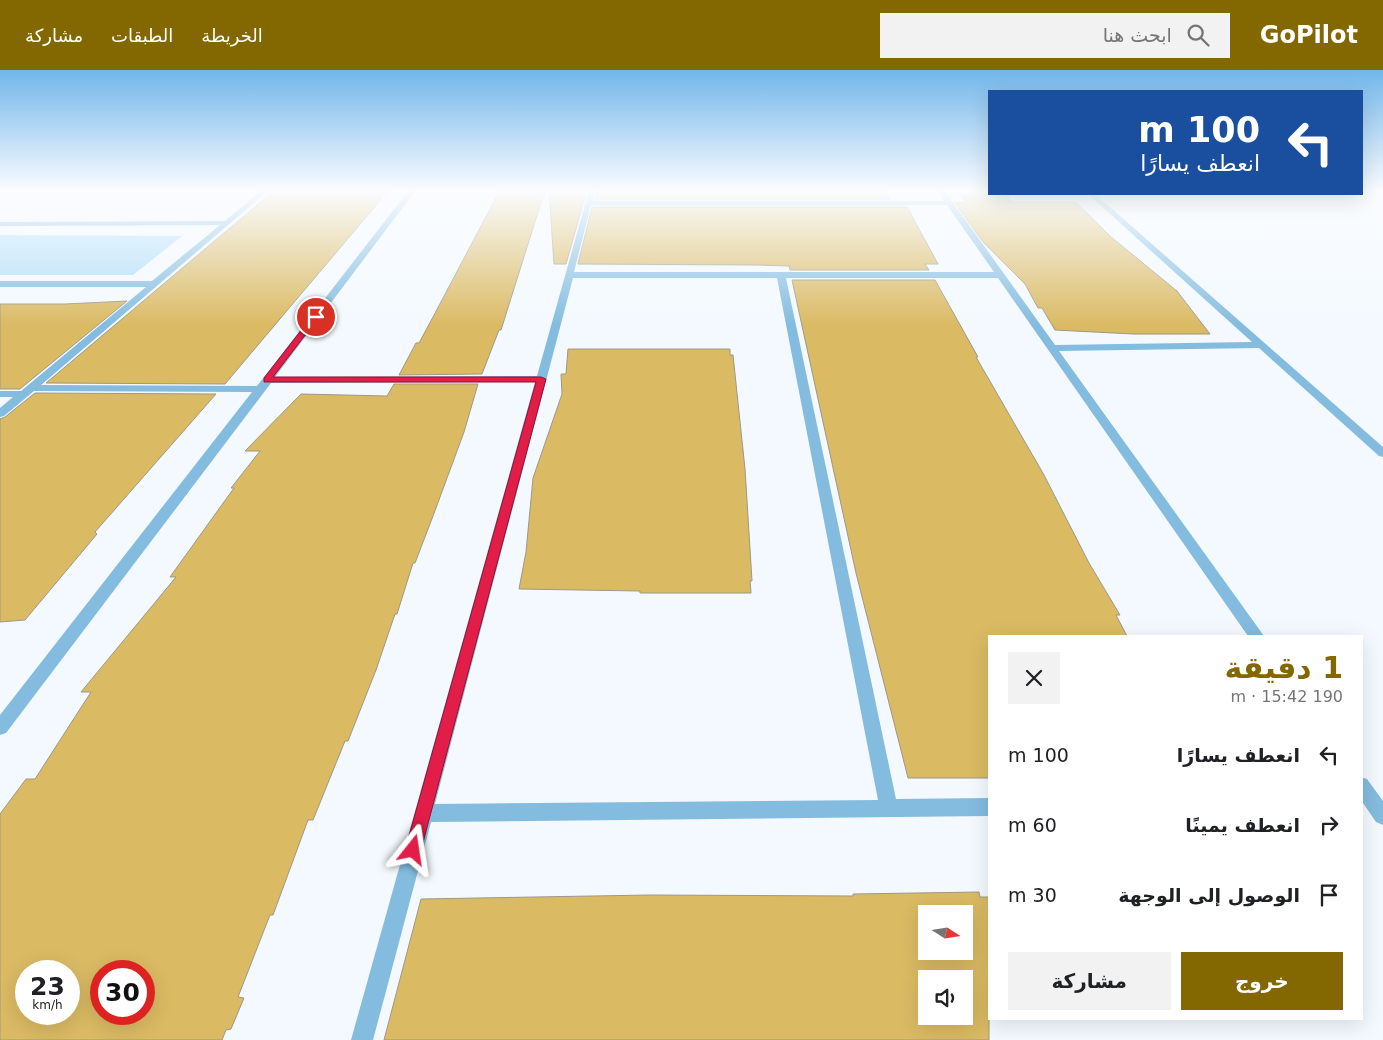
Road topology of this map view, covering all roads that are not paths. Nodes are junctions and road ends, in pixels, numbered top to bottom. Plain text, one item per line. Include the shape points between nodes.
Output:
1 (213, 235) edge
2 (378, 235) edge
3 (581, 235) edge
4 (972, 235) edge
5 (1137, 235) edge
6 (570, 275) junction
7 (781, 275) junction
8 (1000, 275) junction
9 (0, 284) edge
10 (155, 284) junction
11 (1261, 345) junction
12 (1052, 348) junction
13 (541, 379) junction
14 (264, 384) junction
15 (27, 391) junction
16 (0, 394) edge
17 (0, 414) edge
18 (1383, 453) edge
19 (1255, 635) edge
20 (0, 728) edge
21 (1363, 789) edge
22 (988, 807) edge
23 (889, 808) junction
24 (1373, 808) edge
25 (423, 813) junction
26 (362, 1040) edge

1 - 10 street
2 - 14 street
3 - 6 street
4 - 8 street
5 - 11 street
6 - 7 street
6 - 13 street
7 - 8 street
7 - 23 street
8 - 12 street
9 - 10 street
10 - 15 street
11 - 12 street
11 - 18 street
12 - 19 street
13 - 14 street
13 - 25 street
14 - 15 street
14 - 20 street
15 - 16 street
15 - 17 street
21 - 24 street
22 - 23 street
23 - 25 street
25 - 26 street

